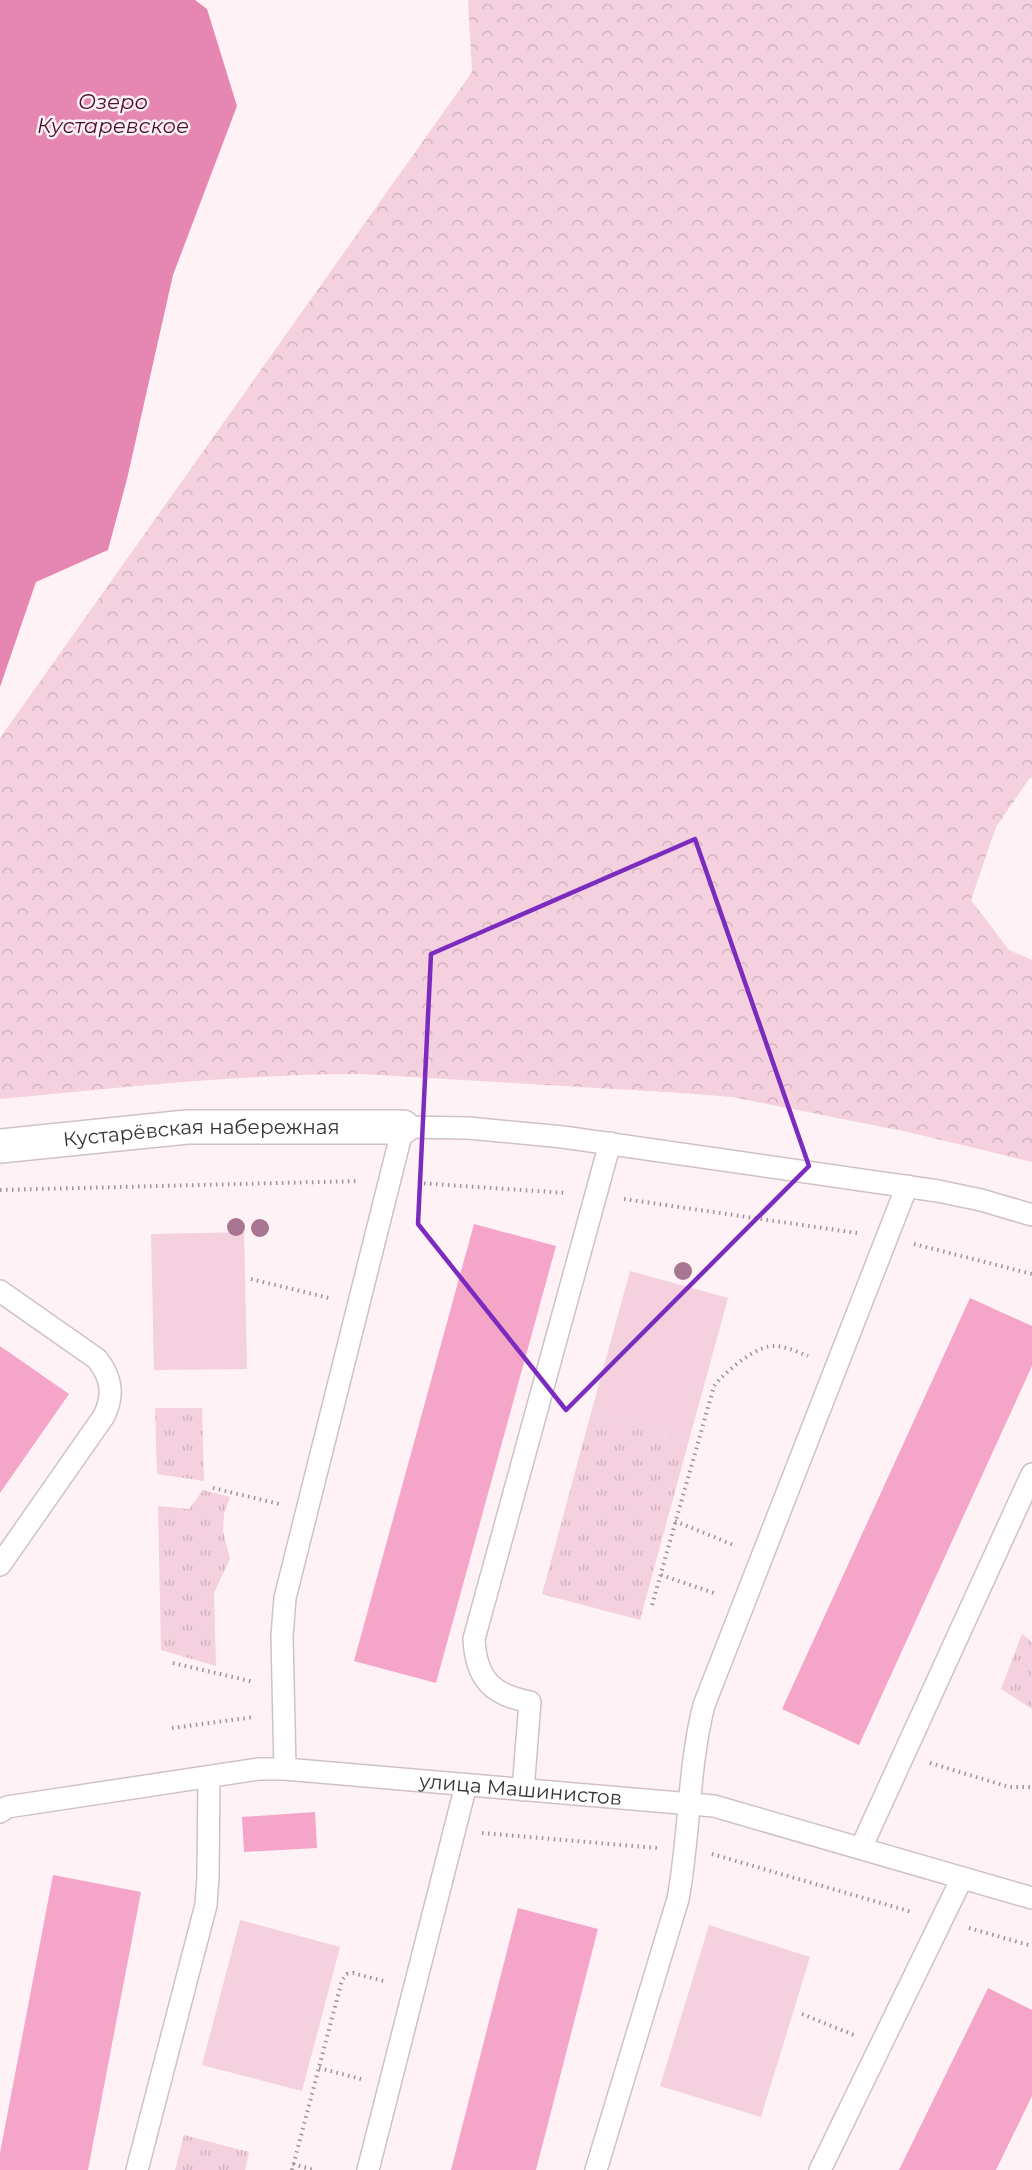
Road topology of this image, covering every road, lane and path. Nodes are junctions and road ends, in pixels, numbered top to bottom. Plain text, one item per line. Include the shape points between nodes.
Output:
1 (403, 1127) junction
2 (610, 1143) junction
3 (0, 1146) edge
4 (389, 1181) junction
5 (907, 1186) junction
6 (0, 1190) edge
7 (596, 1195) junction
8 (1032, 1215) edge
9 (887, 1238) junction
10 (1032, 1274) edge
11 (251, 1279) dead end
12 (0, 1291) edge
13 (358, 1305) junction
14 (836, 1367) junction
15 (1032, 1474) edge
16 (213, 1488) dead end
17 (306, 1511) junction
18 (675, 1521) junction
19 (762, 1556) junction
20 (0, 1565) edge
21 (661, 1575) junction
22 (743, 1604) junction
23 (652, 1605) dead end
24 (173, 1663) dead end
25 (284, 1689) junction
26 (284, 1713) junction
27 (172, 1728) dead end
28 (903, 1755) junction
29 (285, 1769) junction
30 (209, 1777) junction
31 (466, 1785) junction
32 (1032, 1786) edge
33 (523, 1790) junction
34 (691, 1805) junction
35 (0, 1811) edge
36 (454, 1830) junction
37 (861, 1848) junction
38 (686, 1851) junction
39 (962, 1878) junction
40 (1032, 1898) edge
41 (942, 1920) junction
42 (1032, 1946) edge
43 (414, 1989) junction
44 (802, 2014) dead end
45 (880, 2046) junction
46 (319, 2068) junction
47 (389, 2086) junction
48 (293, 2164) junction
49 (137, 2170) edge
50 (292, 2170) edge
51 (314, 2170) edge
52 (368, 2170) edge
53 (596, 2170) edge
54 (820, 2170) edge

1 - 2 lane via 502,1131
1 - 3 street, Кустарёвская набережная via 187,1127
1 - 4 lane
2 - 5 lane
2 - 7 lane
4 - 6 path
4 - 7 path
4 - 13 lane
5 - 8 lane via 981,1200
5 - 9 lane
7 - 9 path
7 - 33 lane via 474,1639 475,1654 486,1680 510,1698 530,1702
9 - 10 path
9 - 14 lane
11 - 13 path
12 - 20 lane via 97,1359 105,1369 111,1391 104,1416
13 - 17 lane
14 - 18 path via 789,1348 769,1346 724,1374 710,1394
14 - 19 lane
15 - 28 lane
16 - 17 path
17 - 25 lane via 285,1598
18 - 19 path
18 - 21 path
19 - 22 lane
21 - 22 path
21 - 23 path
22 - 34 lane via 704,1705
24 - 25 path
25 - 26 lane
26 - 27 path
26 - 29 lane
28 - 32 path via 1009,1787
28 - 37 lane
29 - 30 lane, улица Машинистов
29 - 31 lane, улица Машинистов
30 - 35 lane, улица Машинистов
30 - 49 lane via 206,1905
31 - 33 lane, улица Машинистов
31 - 36 lane
33 - 34 lane, улица Машинистов
34 - 37 lane, улица Машинистов via 722,1808
34 - 38 lane
36 - 38 path
36 - 43 lane
37 - 39 lane, улица Машинистов
38 - 41 path via 722,1857
38 - 53 lane via 678,1899
39 - 40 lane, улица Машинистов
39 - 41 lane
41 - 42 path
41 - 45 lane
43 - 46 path via 352,1973 344,1977
43 - 47 lane
44 - 45 path
45 - 54 lane
46 - 47 path
46 - 48 path
47 - 52 lane
48 - 50 path
48 - 51 path

